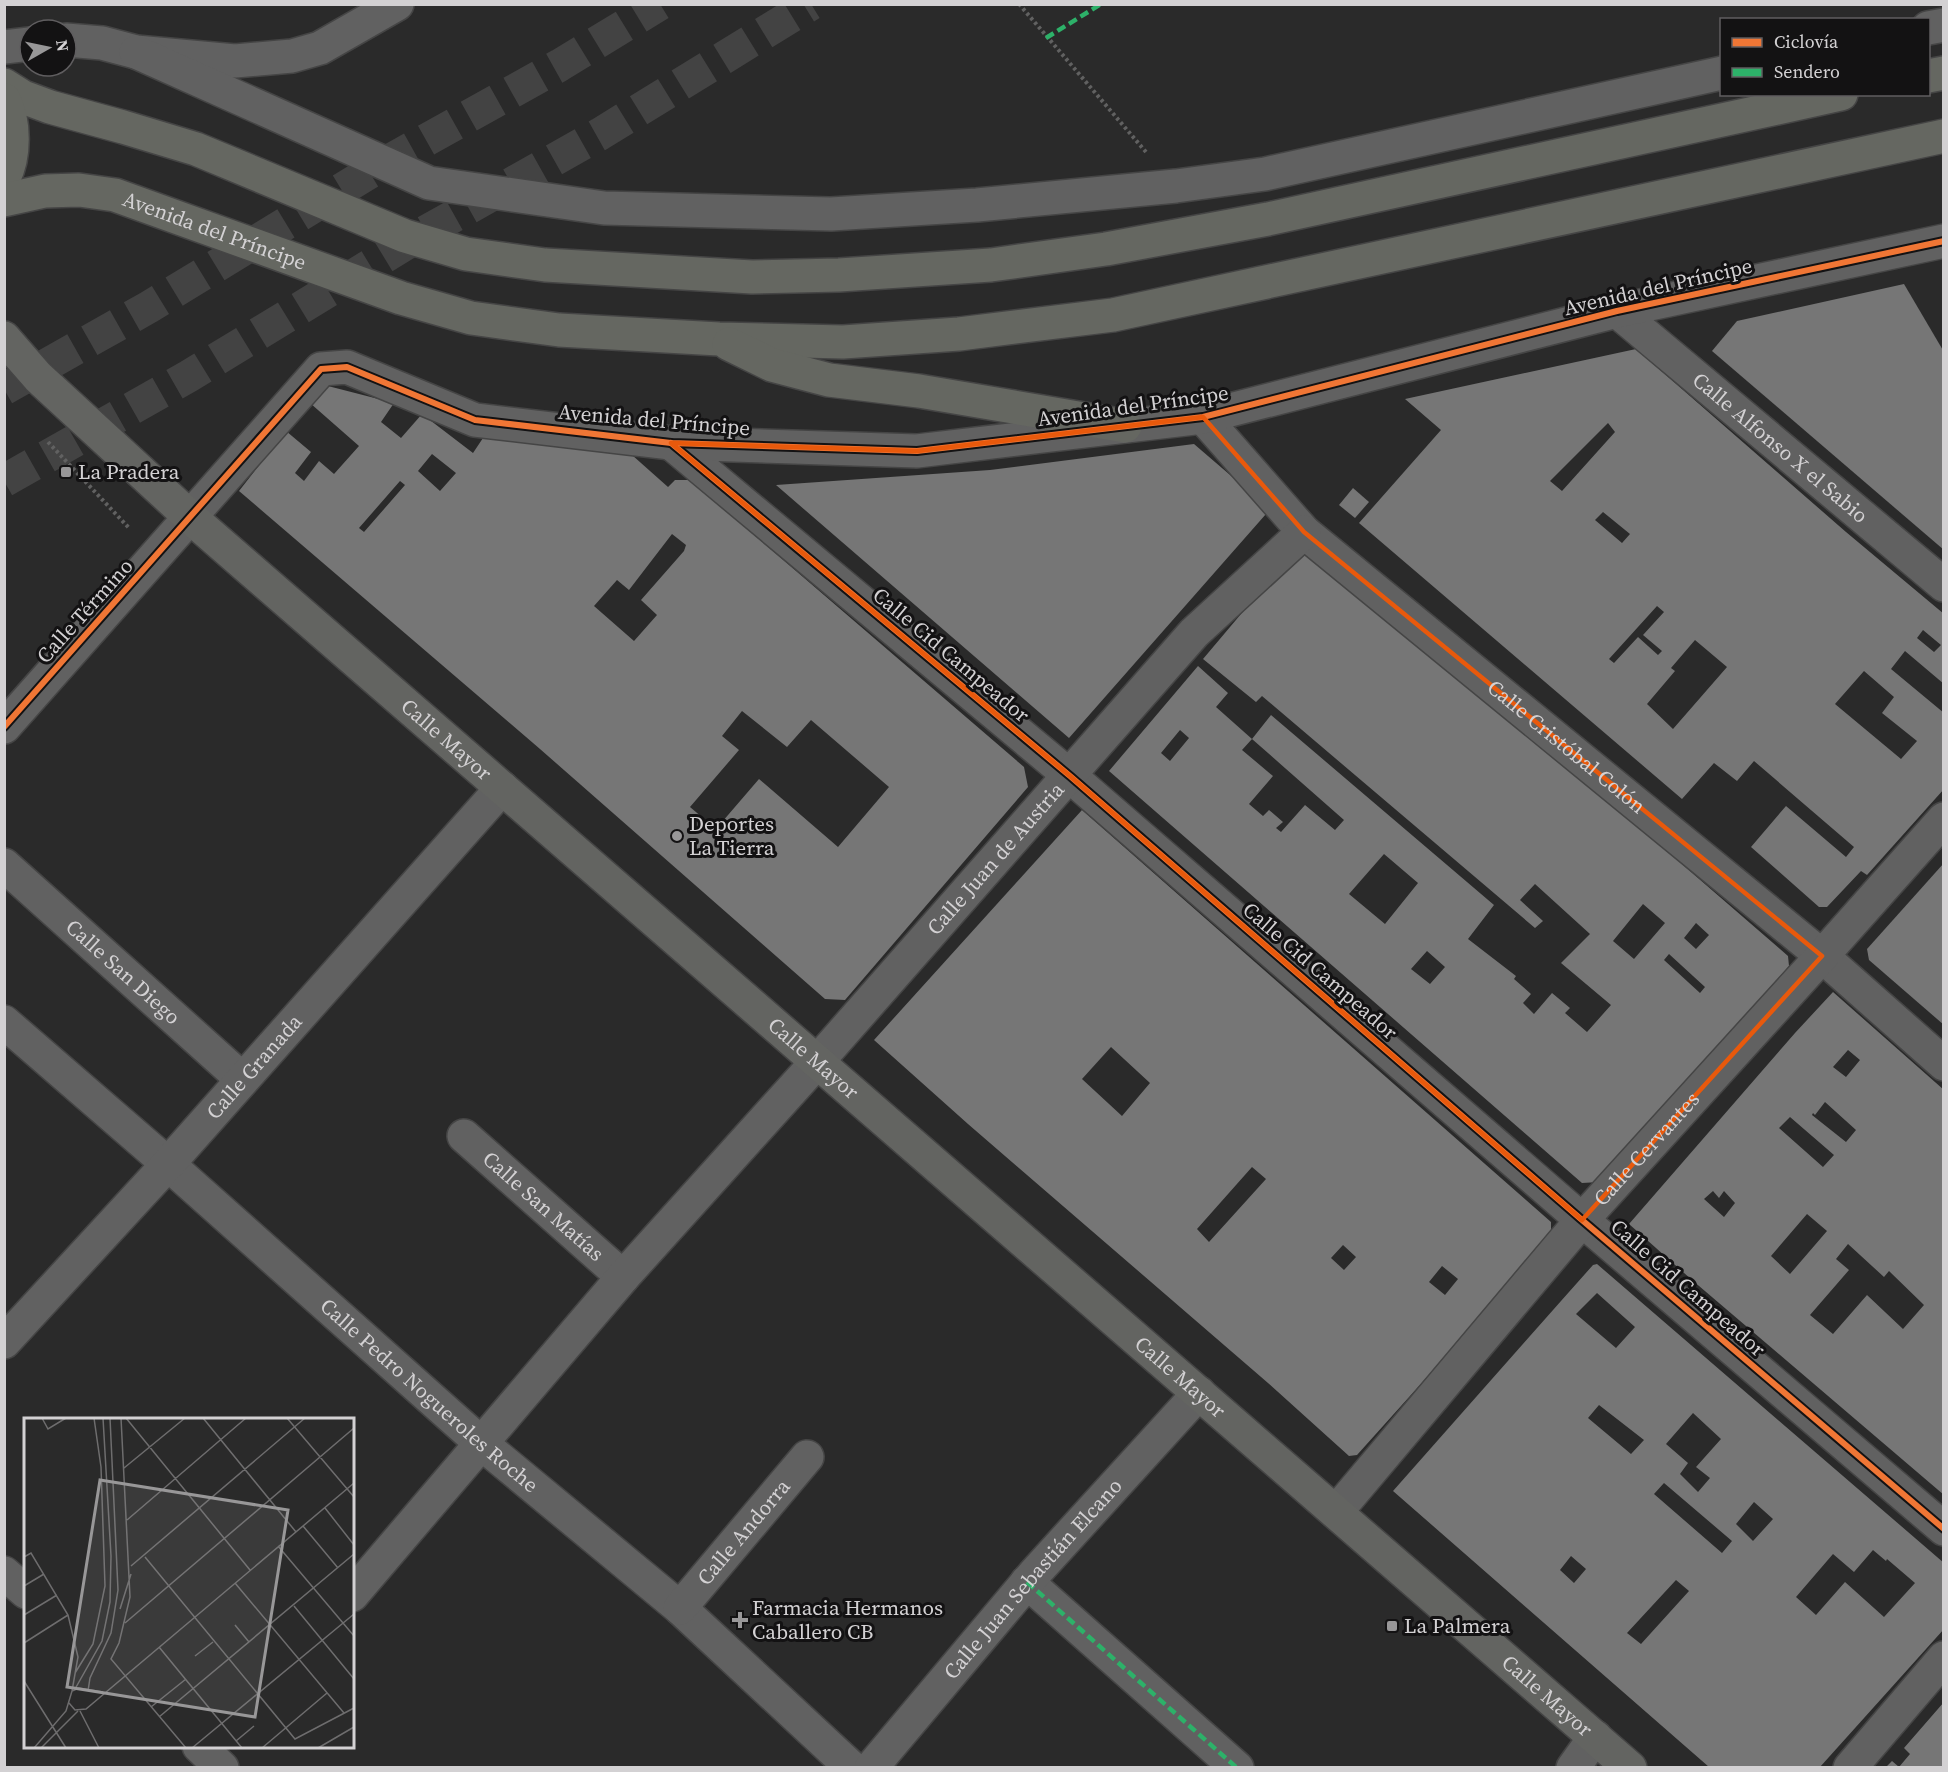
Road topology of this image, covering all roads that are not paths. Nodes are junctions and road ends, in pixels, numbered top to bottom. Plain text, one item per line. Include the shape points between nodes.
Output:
1 (397, 4) edge
2 (78, 41) edge
3 (136, 52) junction
4 (1720, 73) edge
5 (4, 86) edge
6 (1832, 96) edge
7 (4, 100) edge
8 (1944, 135) edge
9 (4, 178) edge
10 (4, 200) edge
11 (1944, 241) edge
12 (1617, 311) junction
13 (5, 338) edge
14 (719, 339) junction
15 (321, 369) joint
16 (1203, 417) junction
17 (1125, 426) junction
18 (671, 443) junction
19 (190, 516) junction
20 (1304, 532) junction
21 (1944, 585) edge
22 (4, 727) edge
23 (1070, 776) junction
24 (502, 788) junction
25 (1944, 819) edge
26 (4, 865) edge
27 (1822, 956) junction
28 (4, 1022) edge
29 (817, 1062) junction
30 (1944, 1064) edge
31 (242, 1079) junction
32 (464, 1136) dead end
33 (168, 1164) junction
34 (1582, 1220) junction
35 (623, 1277) junction
36 (4, 1342) edge
37 (1199, 1393) junction
38 (482, 1444) junction
39 (807, 1456) dead end
40 (1336, 1512) junction
41 (1944, 1529) edge
42 (4, 1573) edge
43 (1027, 1582) junction
44 (24, 1590) edge
45 (354, 1593) edge
46 (680, 1608) junction
47 (1944, 1658) edge
48 (1595, 1737) junction
49 (852, 1767) edge
50 (871, 1767) edge
51 (1237, 1767) edge
52 (1573, 1767) edge
53 (1630, 1767) edge
54 (1851, 1767) edge

1 - 3 street via 320,48 292,56 235,61
2 - 3 street
3 - 4 street via 429,183 604,208 831,214 977,205 1265,174
5 - 6 main road via 50,107 196,149 405,236 466,254 545,266 752,277 991,265 1106,249 1268,219
7 - 9 main road via 9,109 12,141
8 - 14 main road, Avenida del Príncipe via 1113,315 959,334 866,340
10 - 14 main road, Avenida del Príncipe via 45,191 115,195 400,298 471,318 559,330
11 - 12 street, Avenida del Príncipe
12 - 16 street, Avenida del Príncipe
12 - 21 street, Calle Alfonso X el Sabio
13 - 19 main road, Calle Mayor via 38,377
14 - 17 main road via 772,365 829,380
15 - 18 street, Avenida del Príncipe via 347,367 475,420
15 - 19 street, Calle Término
16 - 17 street, Avenida del Príncipe
16 - 20 street, Calle Cristóbal Colón
17 - 18 street, Avenida del Príncipe via 917,451
18 - 23 street, Calle Cid Campeador
19 - 22 street, Calle Término
19 - 24 main road, Calle Mayor
20 - 23 street, Calle Juan de Austria via 1194,633
20 - 27 street, Calle Cristóbal Colón
23 - 29 street, Calle Juan de Austria
23 - 34 street, Calle Cid Campeador
24 - 29 main road, Calle Mayor
24 - 31 street, Calle Granada
25 - 27 street, Calle Cervantes
26 - 31 street, Calle San Diego
27 - 30 street, Calle Cristóbal Colón
27 - 34 street, Calle Cervantes
28 - 33 street, Calle Pedro Nogueroles Roche
29 - 35 street, Calle Juan de Austria
29 - 37 main road, Calle Mayor
31 - 33 street, Calle Granada
32 - 35 street, Calle San Matías
33 - 36 street, Calle Granada
33 - 38 street, Calle Pedro Nogueroles Roche
34 - 40 street, Calle Cervantes
34 - 41 street, Calle Cid Campeador
35 - 38 street, Calle Juan de Austria
37 - 40 main road, Calle Mayor
37 - 43 street, Calle Juan Sebastián Elcano
38 - 45 street, Calle Juan de Austria
38 - 46 street, Calle Pedro Nogueroles Roche
39 - 46 street, Calle Andorra
40 - 48 main road, Calle Mayor
42 - 44 street
43 - 50 street, Calle Juan Sebastián Elcano
43 - 51 street
46 - 49 street, Calle Pedro Nogueroles Roche
47 - 54 street
48 - 52 street
48 - 53 main road, Calle Mayor

